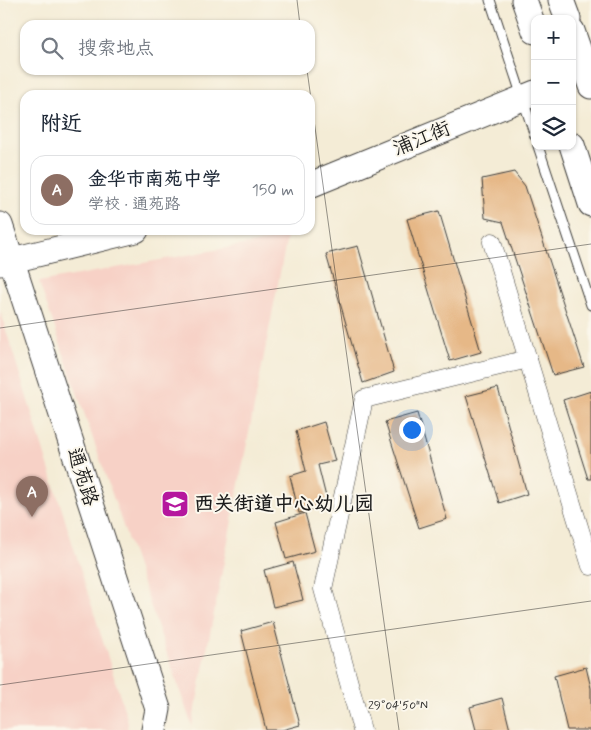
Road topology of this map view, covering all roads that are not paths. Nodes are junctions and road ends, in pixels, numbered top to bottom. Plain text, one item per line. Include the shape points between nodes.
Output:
1 (490, 0) edge
2 (524, 0) edge
3 (561, 0) edge
4 (567, 15) edge
5 (531, 20) edge
6 (576, 45) edge
7 (585, 75) edge
8 (528, 95) edge
9 (531, 113) edge
10 (539, 150) edge
11 (574, 150) edge
12 (315, 183) edge
13 (591, 204) edge
14 (0, 225) edge
15 (116, 235) edge
16 (492, 242) dead end
17 (6, 262) edge
18 (591, 305) edge
19 (528, 359) junction
20 (590, 558) edge
21 (154, 730) edge
22 (362, 730) edge

1 - 8 lane
2 - 5 street
3 - 4 street
6 - 7 street
8 - 9 lane
8 - 12 street, 浦江街
10 - 18 lane
11 - 13 street
14 - 17 street, 通苑路
15 - 17 street
16 - 19 street
17 - 21 street, 通苑路 via 158,710
19 - 20 street
19 - 22 street via 364,399 323,589

